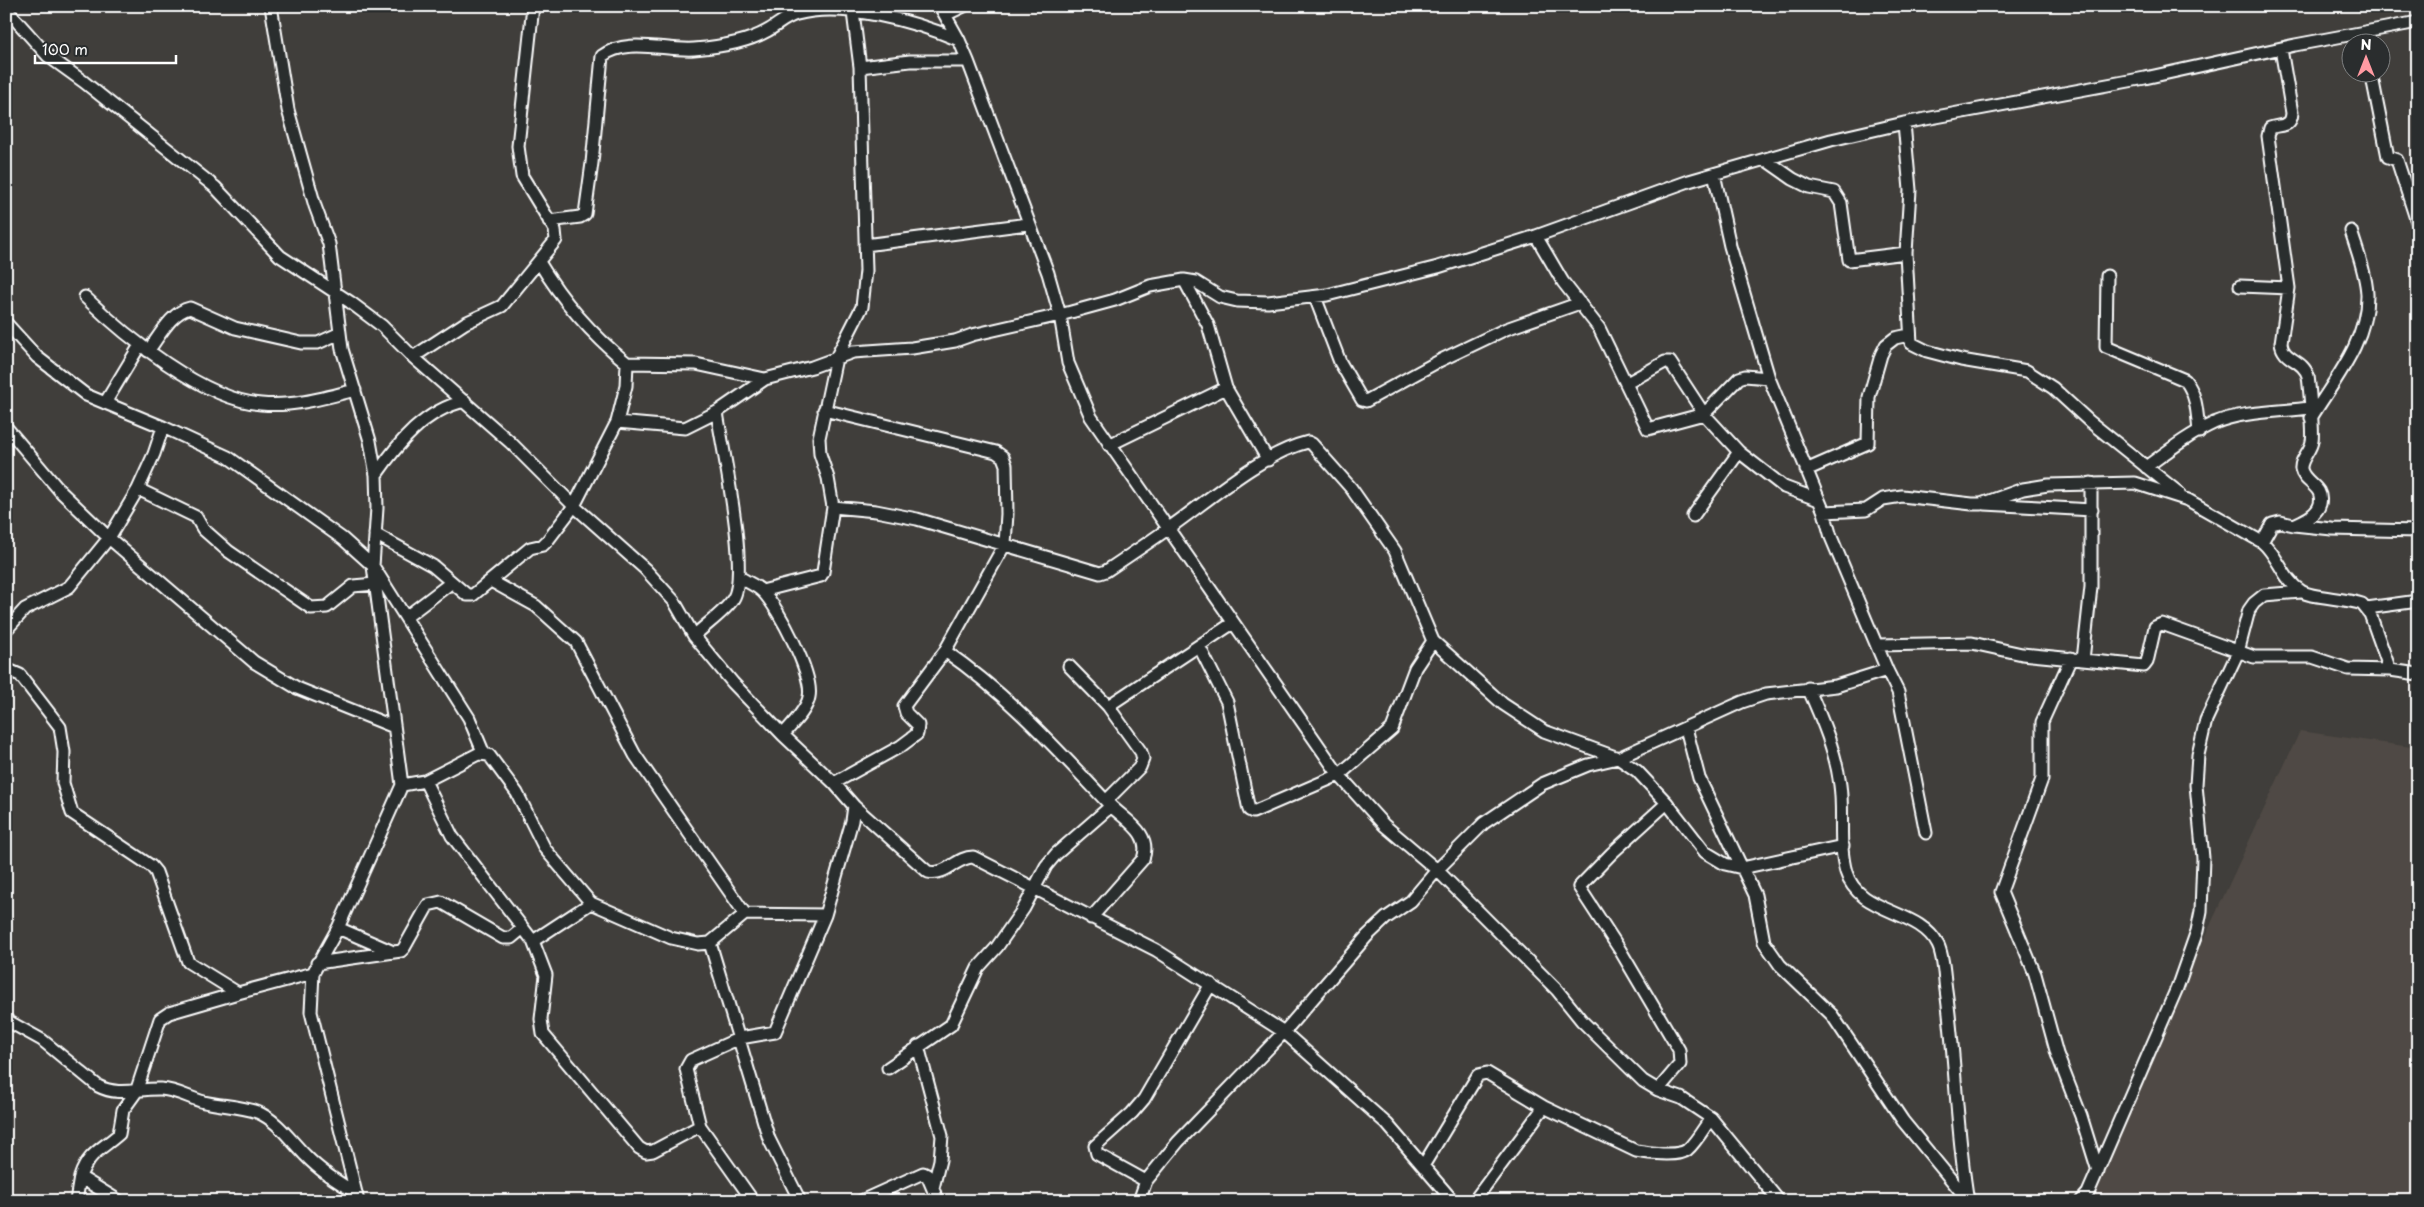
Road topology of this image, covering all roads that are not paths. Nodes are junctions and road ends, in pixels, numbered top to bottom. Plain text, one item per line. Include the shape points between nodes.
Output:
1 (272, 6) edge
2 (533, 6) edge
3 (964, 6) edge
4 (6, 9) edge
5 (942, 10) edge
6 (853, 12) junction
7 (2418, 22) edge
8 (2385, 32) edge
9 (960, 40) junction
10 (2342, 41) edge
11 (2281, 49) junction
12 (968, 61) junction
13 (860, 67) junction
14 (2374, 82) edge
15 (1904, 123) junction
16 (1766, 160) junction
17 (1714, 174) junction
18 (548, 221) junction
19 (1028, 224) junction
20 (2418, 225) edge
21 (2351, 231) dead end
22 (1536, 236) junction
23 (865, 245) junction
24 (1906, 254) junction
25 (538, 262) junction
26 (2107, 276) dead end
27 (1184, 280) junction
28 (2240, 286) dead end
29 (2289, 288) junction
30 (334, 292) junction
31 (85, 297) dead end
32 (1314, 297) junction
33 (1580, 303) junction
34 (1060, 315) junction
35 (6, 323) edge
36 (340, 334) junction
37 (1909, 335) junction
38 (144, 348) junction
39 (413, 356) junction
40 (836, 358) junction
41 (627, 363) junction
42 (1769, 378) junction
43 (765, 379) junction
44 (1627, 384) junction
45 (1226, 388) junction
46 (354, 390) junction
47 (465, 401) junction
48 (106, 403) junction
49 (824, 410) junction
50 (717, 412) junction
51 (2310, 413) junction
52 (1704, 414) junction
53 (617, 422) junction
54 (6, 426) edge
55 (163, 427) junction
56 (2199, 432) junction
57 (1109, 445) junction
58 (1739, 452) junction
59 (1268, 460) junction
60 (2146, 467) junction
61 (1806, 470) junction
62 (376, 476) junction
63 (2091, 483) junction
64 (138, 488) junction
65 (1818, 500) junction
66 (2188, 500) junction
67 (1981, 504) junction
68 (574, 506) junction
69 (833, 507) junction
70 (2092, 510) junction
71 (1824, 512) junction
72 (1693, 516) dead end
73 (2294, 525) junction
74 (1168, 529) junction
75 (2418, 531) edge
76 (375, 534) junction
77 (109, 538) junction
78 (2262, 542) junction
79 (1004, 544) junction
80 (373, 566) junction
81 (740, 577) junction
82 (491, 581) junction
83 (452, 582) junction
84 (375, 584) junction
85 (762, 591) junction
86 (2301, 592) junction
87 (2418, 601) edge
88 (2366, 608) junction
89 (406, 618) junction
90 (1233, 623) junction
91 (6, 630) edge
92 (694, 636) junction
93 (1433, 641) junction
94 (1199, 646) junction
95 (1878, 646) junction
96 (945, 651) junction
97 (2238, 652) junction
98 (2077, 659) junction
99 (1070, 666) dead end
100 (6, 669) edge
101 (1887, 670) junction
102 (2390, 670) junction
103 (2418, 674) edge
104 (1808, 688) junction
105 (1108, 706) junction
106 (394, 727) junction
107 (1686, 728) junction
108 (783, 735) junction
109 (484, 754) junction
110 (1618, 758) junction
111 (1339, 775) junction
112 (425, 781) junction
113 (834, 783) junction
114 (402, 785) junction
115 (1109, 803) junction
116 (1667, 803) junction
117 (854, 806) junction
118 (1926, 833) dead end
119 (1843, 846) junction
120 (1742, 868) junction
121 (1437, 870) junction
122 (1034, 887) junction
123 (591, 903) junction
124 (746, 914) junction
125 (825, 915) junction
126 (1091, 918) junction
127 (338, 928) junction
128 (523, 928) junction
129 (533, 941) junction
130 (710, 943) junction
131 (391, 951) junction
132 (315, 968) junction
133 (1211, 984) junction
134 (238, 993) junction
135 (6, 1020) edge
136 (1284, 1032) junction
137 (740, 1038) junction
138 (918, 1046) junction
139 (888, 1068) dead end
140 (1658, 1090) junction
141 (136, 1092) junction
142 (1544, 1107) junction
143 (1711, 1118) junction
144 (700, 1126) junction
145 (1423, 1166) junction
146 (2098, 1171) junction
147 (80, 1177) junction
148 (1146, 1181) junction
149 (933, 1188) junction
150 (357, 1197) edge
151 (1967, 1200) edge
152 (76, 1201) edge
153 (119, 1201) edge
154 (753, 1201) edge
155 (800, 1201) edge
156 (862, 1201) edge
157 (938, 1201) edge
158 (1139, 1201) edge
159 (1453, 1201) edge
160 (1474, 1201) edge
161 (1779, 1201) edge
162 (2081, 1201) edge

1 - 30 street via 288,110 329,244
2 - 18 street via 518,146 519,168
3 - 5 street
4 - 30 street via 48,56 215,187 280,256
5 - 9 street
6 - 9 street via 923,26
6 - 13 street
6 - 18 street via 795,14 767,32 719,46 612,48 602,56 585,214
7 - 8 street
9 - 12 street
10 - 11 street
11 - 15 street
11 - 29 street via 2292,120 2270,128 2268,136
12 - 13 street via 910,61
12 - 19 street
13 - 23 street
14 - 20 street via 2388,157 2397,160
15 - 16 street
15 - 24 street via 1910,190
16 - 17 street
16 - 24 street via 1809,187 1834,192 1841,204 1849,260
17 - 22 street
17 - 42 street via 1730,246
18 - 25 street via 557,236
19 - 23 street
19 - 34 street via 1048,273
21 - 51 street via 2366,282 2363,319 2352,352
22 - 32 street via 1438,267
22 - 33 street via 1563,282
23 - 40 street via 862,308
24 - 37 street
25 - 39 street via 502,306 465,323
25 - 41 street via 580,320 599,341
26 - 56 street via 2106,347 2185,380 2195,399
27 - 32 street via 1196,282 1220,297 1237,301 1268,302
27 - 34 street via 1150,286 1115,300
27 - 45 street via 1208,325
28 - 29 street
29 - 51 street via 2282,351 2300,363 2307,374
30 - 36 street
30 - 39 street via 382,326
31 - 38 street
32 - 33 street via 1346,376 1366,401 1506,329
33 - 44 street via 1599,328
34 - 40 street via 935,346 863,350
34 - 57 street via 1068,363 1091,417
35 - 48 street via 37,357 86,395
36 - 38 street via 300,344 235,328 190,308 175,315
36 - 46 street
37 - 60 street via 1915,346 1938,355 2027,371 2053,388 2089,422
37 - 61 street via 1886,344 1881,355 1869,397 1868,443
38 - 46 street via 205,387 241,402 262,405 306,402
38 - 48 street
39 - 47 street
40 - 43 street
40 - 49 street
41 - 43 street via 696,364
41 - 53 street via 626,386
42 - 52 street via 1739,378
42 - 61 street
43 - 50 street
44 - 52 street via 1650,430
44 - 52 street via 1667,361
45 - 57 street
45 - 59 street
46 - 62 street via 370,441
47 - 62 street via 449,405 427,418 402,440
47 - 68 street
48 - 55 street
49 - 69 street via 818,445
49 - 79 street via 996,452 1003,457 1008,514
50 - 53 street via 685,428
50 - 81 street
51 - 56 street via 2231,418
51 - 73 street via 2312,441 2301,469 2319,490 2320,503 2314,513
52 - 58 street
53 - 68 street
54 - 77 street via 60,491
55 - 64 street
55 - 80 street via 228,457 343,539
56 - 60 street
57 - 74 street
58 - 65 street via 1784,487
58 - 72 street
59 - 74 street via 1221,489
59 - 93 street via 1301,444 1312,444 1352,488 1395,550
60 - 66 street
61 - 65 street
62 - 76 street
63 - 66 street via 2135,483
63 - 67 street via 2023,489
63 - 70 street
64 - 77 street
64 - 84 street via 196,516 203,529 228,551 311,608 327,607 353,586
65 - 71 street
66 - 78 street
67 - 70 street
67 - 71 street via 1902,496 1883,499 1866,510
68 - 82 street via 543,545 530,548
68 - 92 street via 645,569 674,601
69 - 79 street via 917,519
69 - 85 street via 822,574
70 - 98 street via 2091,587
71 - 95 street via 1831,537
73 - 75 street
73 - 78 street via 2272,524
74 - 79 street via 1100,573
74 - 90 street
76 - 80 street
76 - 83 street via 433,566
77 - 91 street via 69,587 25,609
77 - 106 street via 254,662 297,688
78 - 86 street
79 - 96 street
80 - 84 street
80 - 89 street
81 - 85 street
81 - 92 street via 734,598
82 - 83 street via 470,595
82 - 124 street via 536,606 576,642 635,755
83 - 89 street
84 - 106 street
85 - 108 street via 779,611 810,690 808,702
86 - 88 street via 2355,601
86 - 97 street via 2258,598 2249,610
87 - 88 street
88 - 102 street
89 - 109 street via 469,718
90 - 94 street
90 - 111 street
92 - 108 street via 732,683
93 - 110 street via 1503,704 1529,722 1561,739
93 - 111 street via 1415,668 1392,729
94 - 105 street
94 - 111 street via 1227,702 1249,810 1258,812
95 - 98 street via 1972,643 2022,654
95 - 101 street
96 - 113 street via 904,706 906,713 918,725 917,734
96 - 115 street via 1027,717
97 - 98 street via 2159,624 2155,627 2144,666
97 - 102 street via 2264,658 2312,657 2348,669
97 - 146 street via 2208,714 2198,755 2196,785 2202,858 2201,911 2197,931 2177,988
98 - 146 street via 2042,722 2042,779 2001,892 2035,974 2057,1054
99 - 105 street
100 - 134 street via 20,675 60,727 64,744 63,783 72,814 151,866 156,872 188,962
101 - 104 street via 1836,686
101 - 118 street via 1898,692
102 - 103 street
104 - 107 street via 1766,694
104 - 119 street via 1831,748 1840,785
105 - 115 street via 1143,759 1140,767
106 - 114 street
107 - 110 street
107 - 120 street via 1699,778
108 - 113 street
109 - 112 street
109 - 123 street via 489,755 517,793 545,849
110 - 116 street via 1638,771
110 - 121 street via 1588,765 1535,788 1484,823
111 - 121 street via 1384,825
112 - 114 street
112 - 128 street via 452,836
113 - 117 street
114 - 127 street
115 - 122 street via 1056,854
115 - 126 street via 1144,837 1146,852
116 - 120 street via 1705,852 1714,859
116 - 140 street via 1579,887 1679,1050 1680,1064
117 - 122 street via 928,872 940,874 973,857
117 - 125 street
119 - 120 street
119 - 151 street via 1846,872 1854,887 1877,904 1926,929 1939,946 1952,1028
120 - 151 street via 1755,895 1764,942 1780,965 1832,1015 1903,1121
121 - 136 street via 1411,901 1367,936
121 - 140 street via 1557,990 1582,1021 1643,1081
122 - 126 street
122 - 138 street via 997,948 978,968 951,1025
123 - 129 street
123 - 130 street via 671,938 686,943
124 - 125 street
124 - 130 street
125 - 137 street via 778,1028 771,1034
126 - 133 street via 1156,950
127 - 131 street
127 - 132 street
128 - 129 street
128 - 131 street via 510,938 503,938 441,902 428,904 404,948
129 - 144 street via 546,975 541,1019 543,1034 639,1148 653,1151
130 - 137 street
131 - 132 street
132 - 134 street
132 - 150 street via 311,1012
133 - 136 street
133 - 148 street via 1144,1099 1095,1146 1097,1154
134 - 141 street via 169,1013 160,1019
135 - 141 street via 42,1040 98,1086 114,1092
136 - 145 street via 1387,1124
136 - 148 street via 1178,1142
137 - 144 street via 688,1064 686,1069
137 - 155 street via 770,1139
138 - 139 street
138 - 149 street via 942,1136
140 - 143 street via 1681,1098
141 - 147 street via 123,1110 119,1134 91,1155
141 - 150 street via 160,1089 178,1092 202,1102 258,1113 285,1131 305,1155
142 - 143 street via 1624,1147 1652,1154 1686,1151
142 - 145 street via 1487,1073 1478,1074
142 - 160 street
143 - 161 street
144 - 154 street
145 - 159 street
146 - 162 street via 2088,1194
147 - 152 street
147 - 153 street
148 - 158 street
149 - 156 street via 927,1175 919,1173
149 - 157 street

